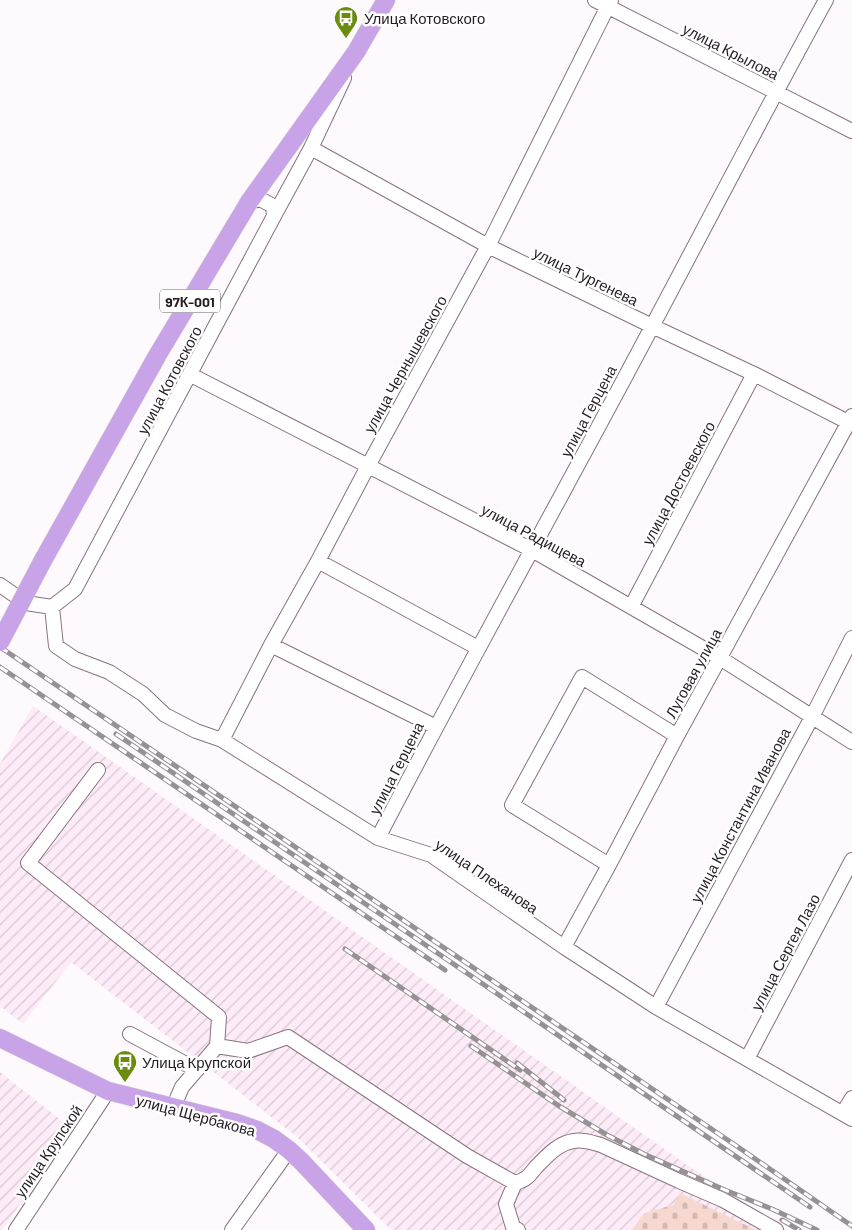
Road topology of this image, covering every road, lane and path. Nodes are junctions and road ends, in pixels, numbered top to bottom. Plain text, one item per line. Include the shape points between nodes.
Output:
1 (386, 0) edge
2 (826, 0) edge
3 (604, 2) edge
4 (356, 52) junction
5 (775, 92) junction
6 (852, 131) edge
7 (311, 148) junction
8 (249, 202) junction
9 (274, 216) junction
10 (488, 246) junction
11 (652, 326) junction
12 (191, 374) junction
13 (754, 374) junction
14 (851, 420) edge
15 (368, 466) junction
16 (532, 550) junction
17 (318, 561) junction
18 (0, 585) edge
19 (52, 607) junction
20 (631, 607) junction
21 (852, 638) edge
22 (0, 642) edge
23 (271, 646) junction
24 (478, 648) junction
25 (720, 658) junction
26 (812, 717) junction
27 (436, 727) junction
28 (676, 736) junction
29 (222, 740) junction
30 (852, 742) edge
31 (98, 770) dead end
32 (378, 838) junction
33 (852, 860) edge
34 (608, 865) junction
35 (564, 947) junction
36 (656, 1007) junction
37 (130, 1034) dead end
38 (0, 1038) edge
39 (217, 1046) junction
40 (747, 1059) junction
41 (196, 1070) junction
42 (108, 1091) junction
43 (852, 1098) edge
44 (173, 1108) junction
45 (848, 1116) edge
46 (289, 1150) junction
47 (515, 1183) junction
48 (514, 1229) edge
49 (16, 1230) edge
50 (232, 1230) edge
51 (366, 1230) edge
52 (776, 1230) edge

1 - 4 main road, 97К-001
2 - 5 street, улица Герцена
3 - 5 street, улица Крылова
3 - 10 street, улица Чернышевского
4 - 7 street, улица Котовского
4 - 8 main road, 97К-001
5 - 6 street, улица Крылова
5 - 11 street, улица Герцена
7 - 9 street, улица Котовского
7 - 10 street, улица Тургенева
8 - 9 street via 260,199 273,206
8 - 22 main road, 97К-001, bridge via 157,356
9 - 12 street, улица Котовского
10 - 11 street, улица Тургенева
10 - 15 street, улица Чернышевского
11 - 13 street, улица Тургенева
11 - 16 street, улица Герцена
12 - 15 street, улица Радищева
12 - 19 street, улица Котовского via 76,589
13 - 14 street, улица Тургенева
13 - 20 street, улица Достоевского
14 - 25 street, Луговая улица
15 - 16 street, улица Радищева
15 - 17 street, улица Чернышевского
16 - 20 street, улица Радищева
16 - 24 street, улица Герцена
17 - 23 street, улица Чернышевского
17 - 24 street
18 - 19 street via 26,603
19 - 29 street, улица Плеханова via 56,646 75,659 109,672 144,694 165,716
20 - 25 street, улица Радищева
21 - 26 street, улица Константина Иванова
23 - 27 street
23 - 29 street, улица Чернышевского
24 - 27 street, улица Герцена
25 - 26 street, улица Радищева
25 - 28 street, Луговая улица
26 - 30 street, улица Радищева
26 - 36 street, улица Константина Иванова
27 - 32 street, улица Герцена
28 - 34 street, Луговая улица
28 - 34 street via 582,677 512,805
29 - 32 street, улица Плеханова
31 - 39 street via 28,863 219,1017
32 - 35 street, улица Плеханова via 431,855
33 - 40 street, улица Сергея Лазо
34 - 35 street, Луговая улица
35 - 36 street, улица Плеханова
36 - 40 street, улица Плеханова
37 - 41 street
38 - 42 main road, улица Щербакова
39 - 41 street
39 - 47 street via 248,1051 288,1037 467,1156
40 - 45 street, улица Плеханова
41 - 44 street via 182,1087
42 - 44 main road, улица Щербакова
42 - 49 street, улица Крупской
43 - 45 street
44 - 46 main road, улица Щербакова via 257,1130
46 - 50 street
46 - 51 main road, улица Щербакова
47 - 48 street via 506,1204
47 - 52 street via 525,1180 561,1145 576,1140 588,1142 723,1200

